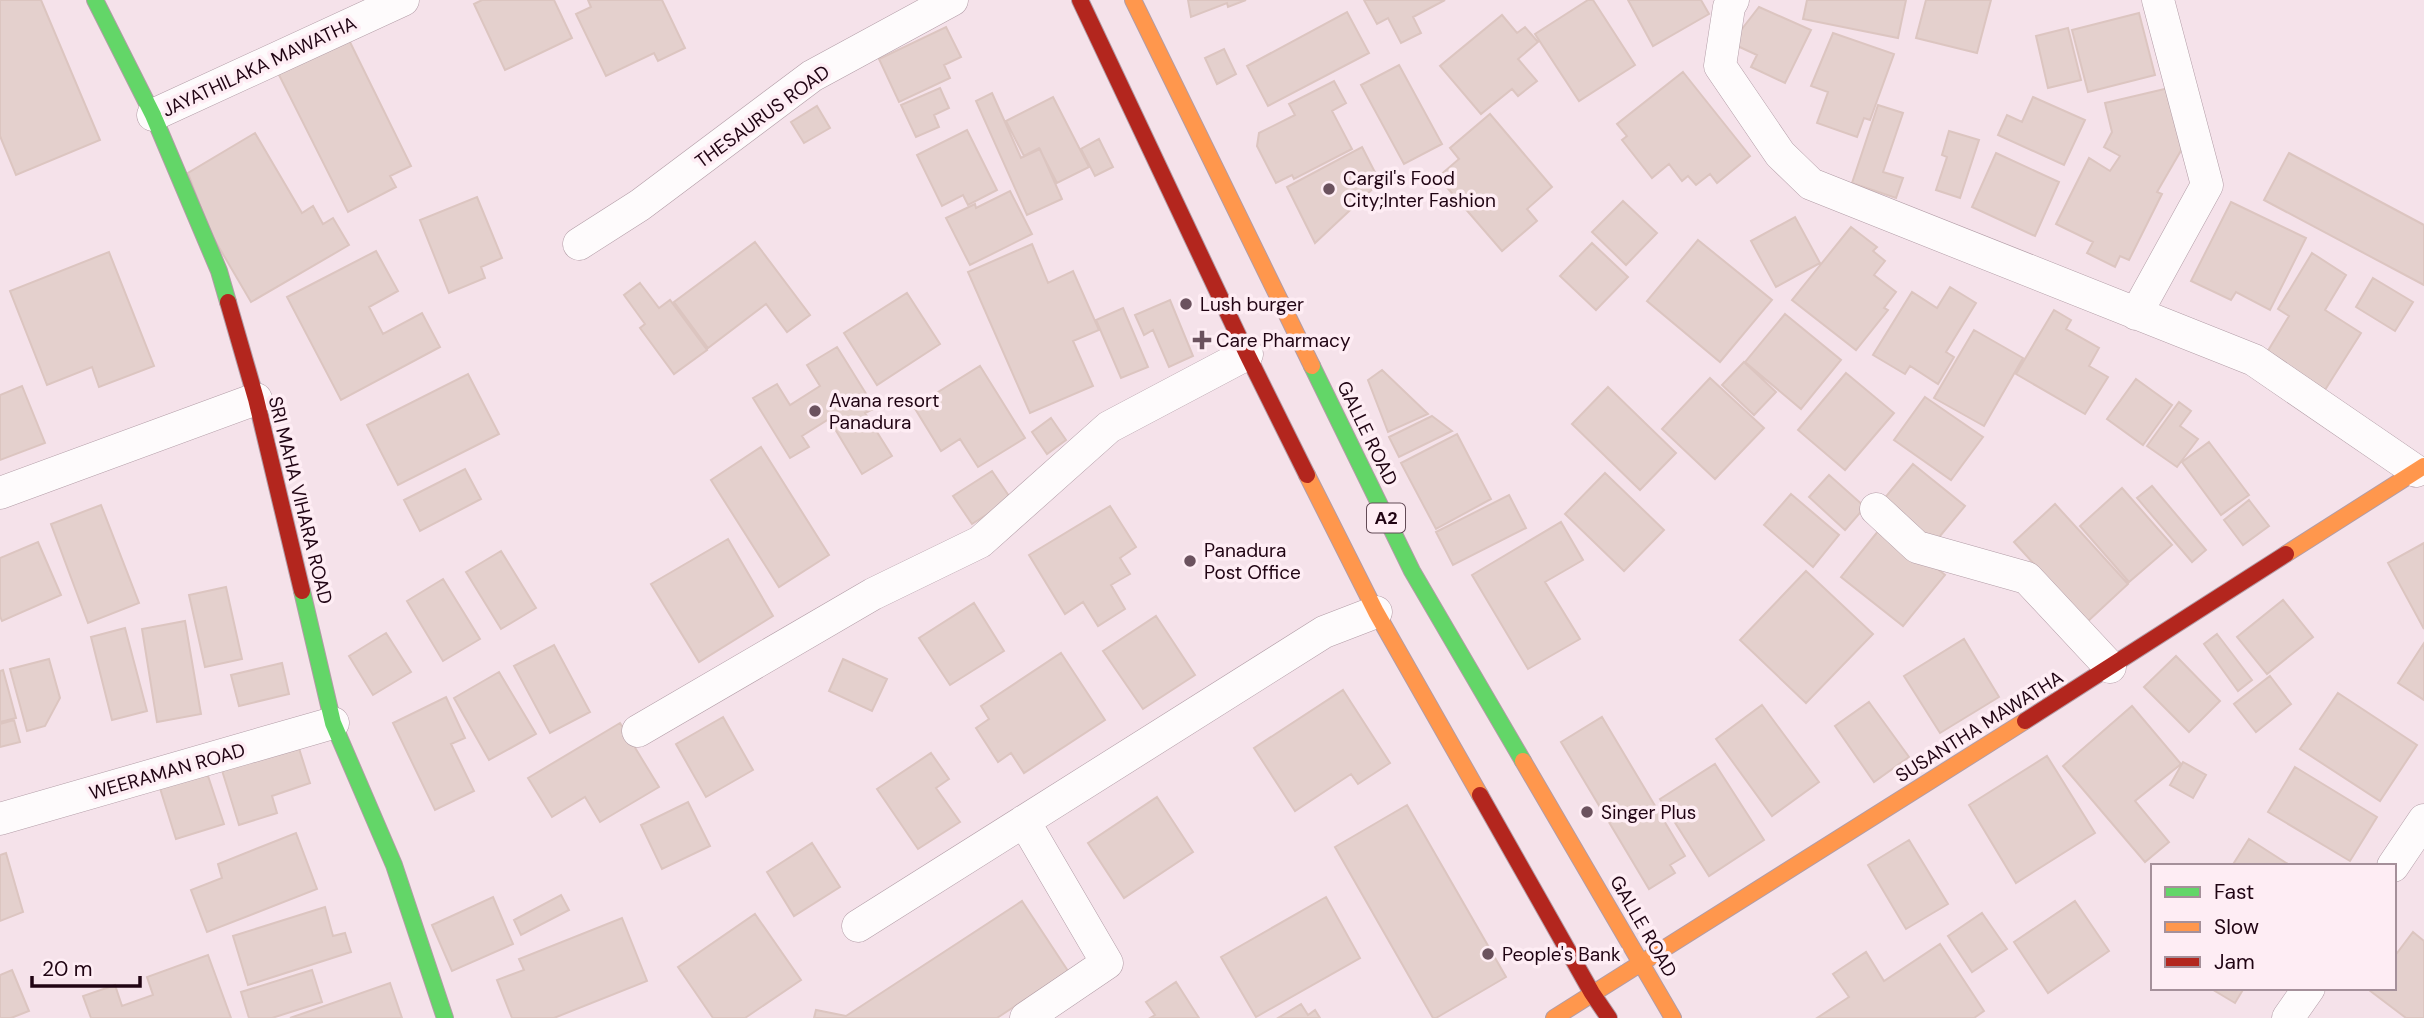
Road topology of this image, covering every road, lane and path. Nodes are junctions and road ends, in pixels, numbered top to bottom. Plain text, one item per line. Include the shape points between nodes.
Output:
1 (95, 0) edge
2 (403, 0) edge
3 (952, 0) edge
4 (1080, 0) edge
5 (1133, 0) edge
6 (1733, 0) edge
7 (2158, 0) edge
8 (153, 115) junction
9 (579, 244) dead end
10 (2136, 314) junction
11 (1247, 354) junction
12 (256, 399) junction
13 (2420, 469) edge
14 (0, 493) edge
15 (1876, 509) dead end
16 (1376, 612) junction
17 (2110, 667) junction
18 (333, 723) junction
19 (638, 731) dead end
20 (0, 819) edge
21 (2424, 820) edge
22 (1024, 821) junction
23 (2394, 864) edge
24 (858, 926) dead end
25 (1641, 962) junction
26 (2308, 990) edge
27 (1591, 993) junction
28 (445, 1018) edge
29 (1026, 1018) edge
30 (1554, 1018) edge
31 (1609, 1018) edge
32 (1673, 1018) edge
33 (2288, 1018) edge

1 - 8 main road, SRI MAHA VIHARA ROAD
2 - 8 street, JAYATHILAKA MAWATHA
3 - 9 street, THESAURUS ROAD via 812,76 640,205
4 - 11 main road, A2
5 - 25 main road, GALLE ROAD / A2 via 1412,571
6 - 10 street via 1720,66 1780,154 1811,184
7 - 10 street via 2207,185
8 - 12 main road, SRI MAHA VIHARA ROAD via 219,271
10 - 13 street via 2254,360
11 - 16 main road, A2
11 - 19 street via 1109,427 980,542 873,594
12 - 14 street
12 - 18 main road, SRI MAHA VIHARA ROAD
13 - 17 main road, SUSANTHA MAWATHA
15 - 17 street via 1917,547 2027,578
16 - 22 street via 1324,632
16 - 27 main road, A2
17 - 25 main road, SUSANTHA MAWATHA
18 - 20 street, WEERAMAN ROAD
18 - 28 main road, SRI MAHA VIHARA ROAD via 394,865
21 - 23 street
22 - 24 street
22 - 29 street via 1107,963
25 - 27 main road, SUSANTHA MAWATHA
25 - 32 main road, GALLE ROAD / A2
26 - 33 street
27 - 30 main road, SUSANTHA MAWATHA
27 - 31 main road, A2

